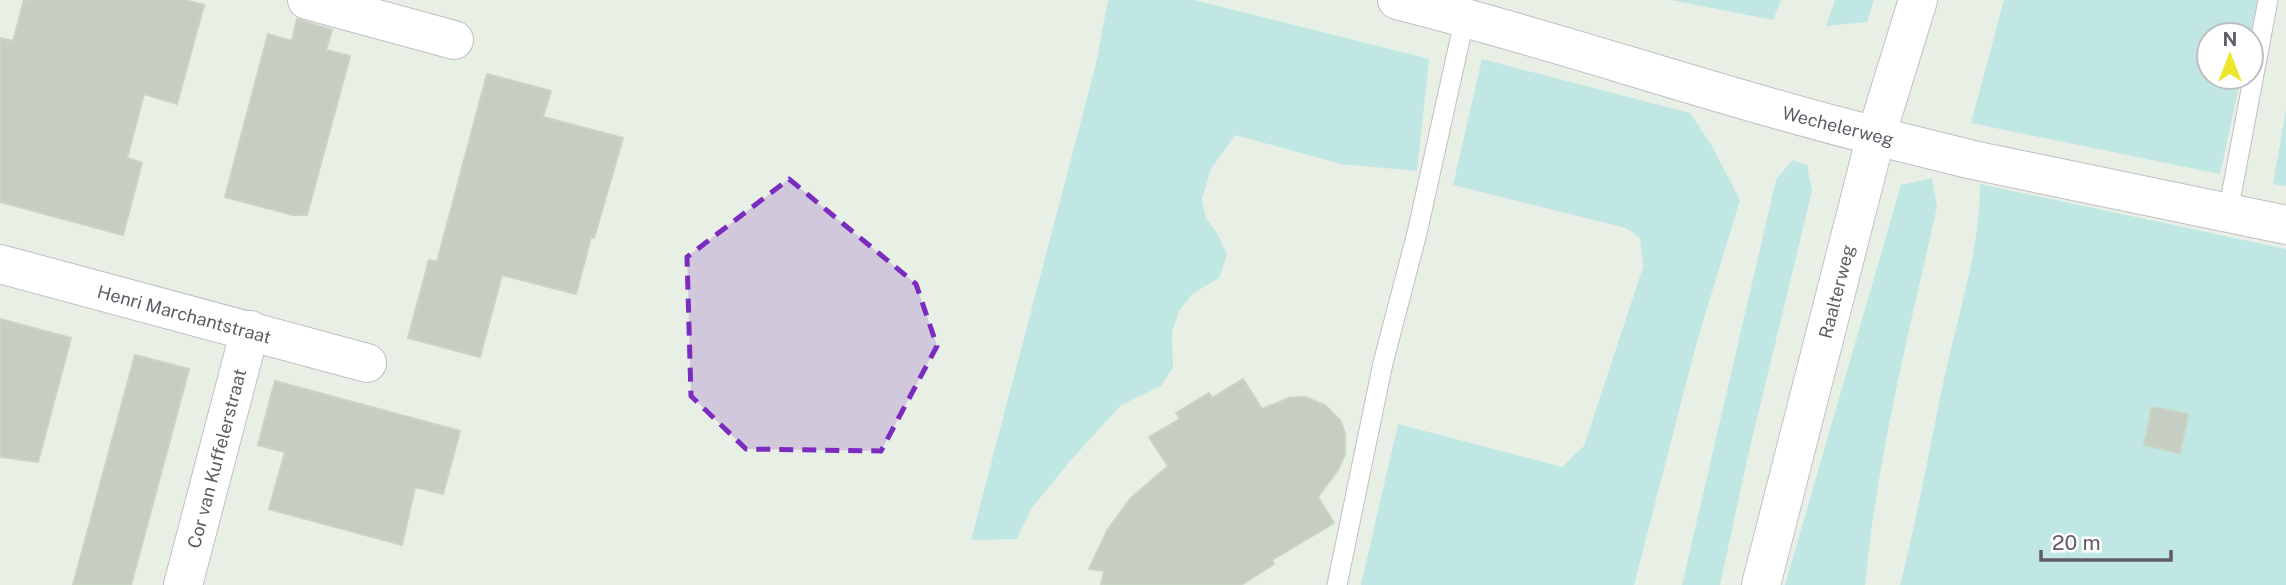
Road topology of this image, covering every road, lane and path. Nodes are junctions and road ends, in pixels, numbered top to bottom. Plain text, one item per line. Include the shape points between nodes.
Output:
1 (307, 0) edge
2 (1397, 0) edge
3 (1918, 0) edge
4 (2268, 0) edge
5 (1465, 17) junction
6 (454, 40) dead end
7 (1876, 136) junction
8 (2228, 212) junction
9 (2286, 225) edge
10 (0, 264) edge
11 (250, 330) junction
12 (367, 363) dead end
13 (183, 585) edge
14 (1337, 585) edge
15 (1761, 585) edge

1 - 6 street
2 - 5 street, Wechelerweg
3 - 7 street, Raalterweg
4 - 8 lane
5 - 7 street, Wechelerweg via 1790,115
5 - 14 lane via 1383,363
7 - 8 street, Wechelerweg
7 - 15 street, Raalterweg
8 - 9 street, Wechelerweg
10 - 11 street, Henri Marchantstraat
11 - 12 street, Henri Marchantstraat
11 - 13 street, Cor van Kuffelerstraat

